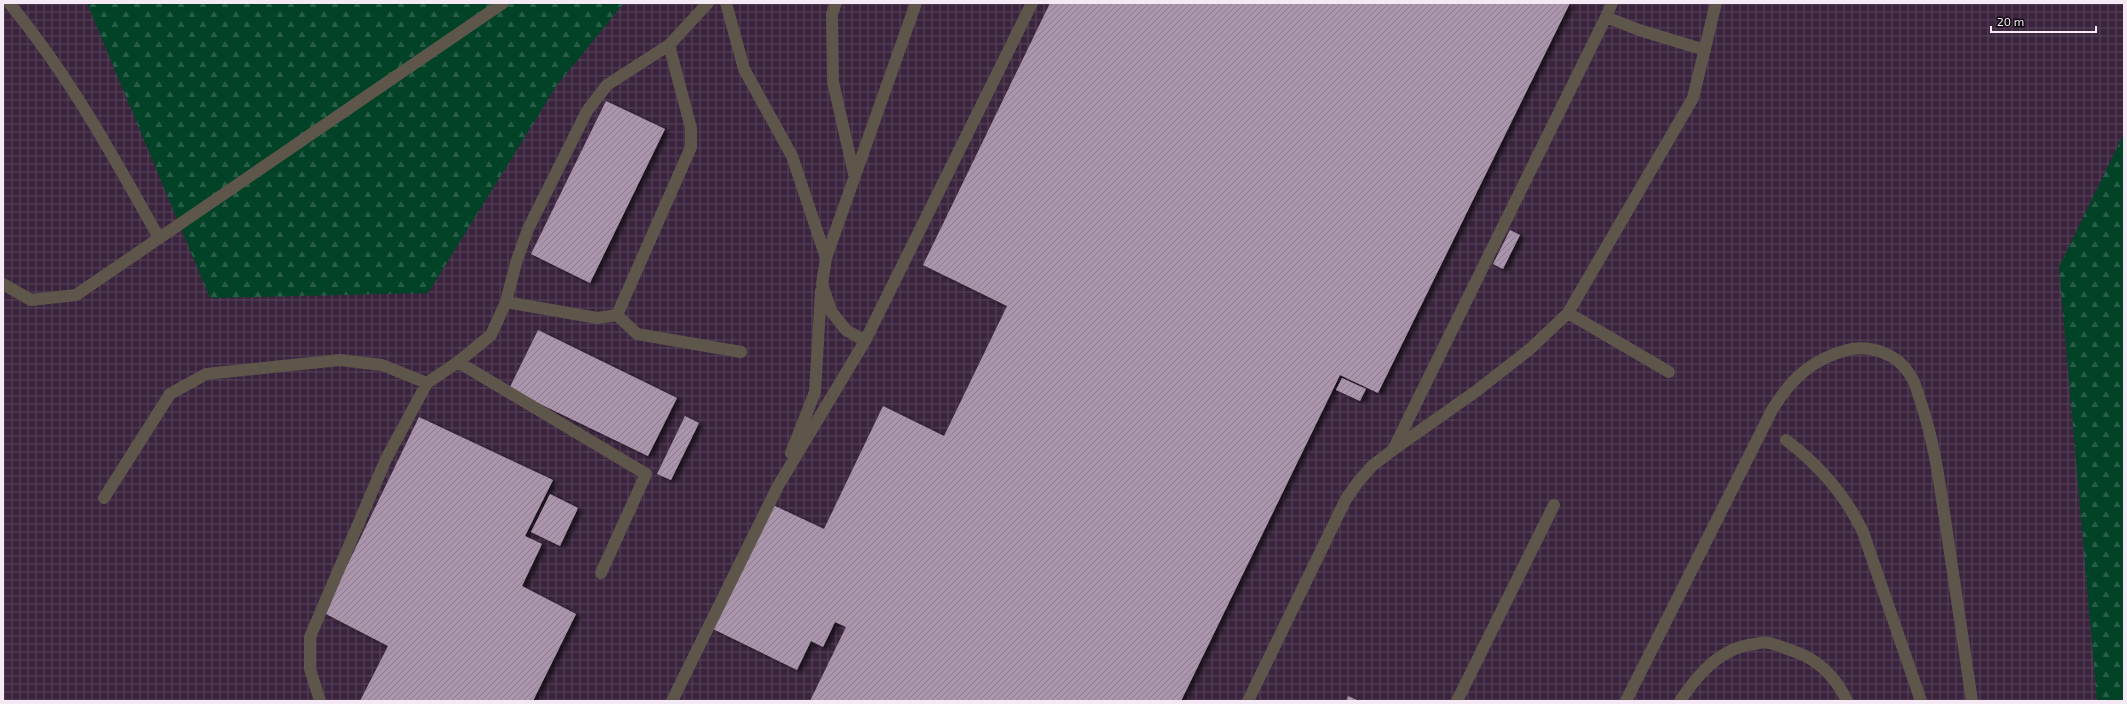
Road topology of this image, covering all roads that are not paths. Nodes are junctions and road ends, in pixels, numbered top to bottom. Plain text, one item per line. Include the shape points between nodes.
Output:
1 (9, 3) edge
2 (503, 3) edge
3 (708, 3) edge
4 (726, 3) edge
5 (836, 3) edge
6 (916, 3) edge
7 (1032, 3) edge
8 (1612, 3) edge
9 (1716, 3) edge
10 (1606, 16) junction
11 (669, 44) junction
12 (1705, 50) junction
13 (854, 174) junction
14 (159, 238) junction
15 (826, 258) junction
16 (3, 284) edge
17 (822, 284) junction
18 (506, 302) junction
19 (1568, 313) junction
20 (617, 315) junction
21 (865, 341) junction
22 (741, 352) dead end
23 (458, 362) junction
24 (1669, 372) dead end
25 (427, 383) junction
26 (1786, 440) dead end
27 (1394, 449) junction
28 (778, 486) junction
29 (104, 498) dead end
30 (1554, 505) dead end
31 (601, 573) dead end
32 (320, 701) edge
33 (672, 701) edge
34 (1248, 701) edge
35 (1457, 701) edge
36 (1626, 701) edge
37 (1680, 701) edge
38 (1847, 701) edge
39 (1921, 701) edge
40 (1972, 701) edge

1 - 14 lane via 36,35 104,141
2 - 14 lane
3 - 11 lane
4 - 15 lane via 744,69 792,156
5 - 13 lane via 832,14 834,82
6 - 13 lane
7 - 21 lane
8 - 10 lane
9 - 12 lane
10 - 12 lane via 1639,30
10 - 27 lane
11 - 18 lane via 607,85 587,111 528,229
11 - 20 lane via 691,128 691,147
12 - 19 lane via 1693,98
13 - 15 lane
14 - 16 lane via 76,295 30,300
15 - 17 lane
17 - 21 lane via 831,311 846,330
17 - 28 lane via 815,392
18 - 20 lane via 597,318
18 - 23 lane via 491,334
19 - 24 lane
19 - 27 lane via 1530,349 1475,392
20 - 22 lane via 637,334
21 - 28 lane
23 - 25 lane
23 - 31 lane via 646,474
25 - 29 lane via 382,365 340,360 206,374 170,394
25 - 32 lane via 386,460 310,637 310,669
26 - 39 lane via 1826,476 1853,511 1863,532
27 - 34 lane via 1372,466 1346,499
28 - 33 lane
30 - 35 lane
36 - 40 lane via 1772,410 1784,391 1818,360 1852,349 1868,348 1887,354 1910,374 1924,410 1939,476
37 - 38 lane via 1707,666 1725,653 1746,644 1768,642 1802,654 1822,667 1835,680

